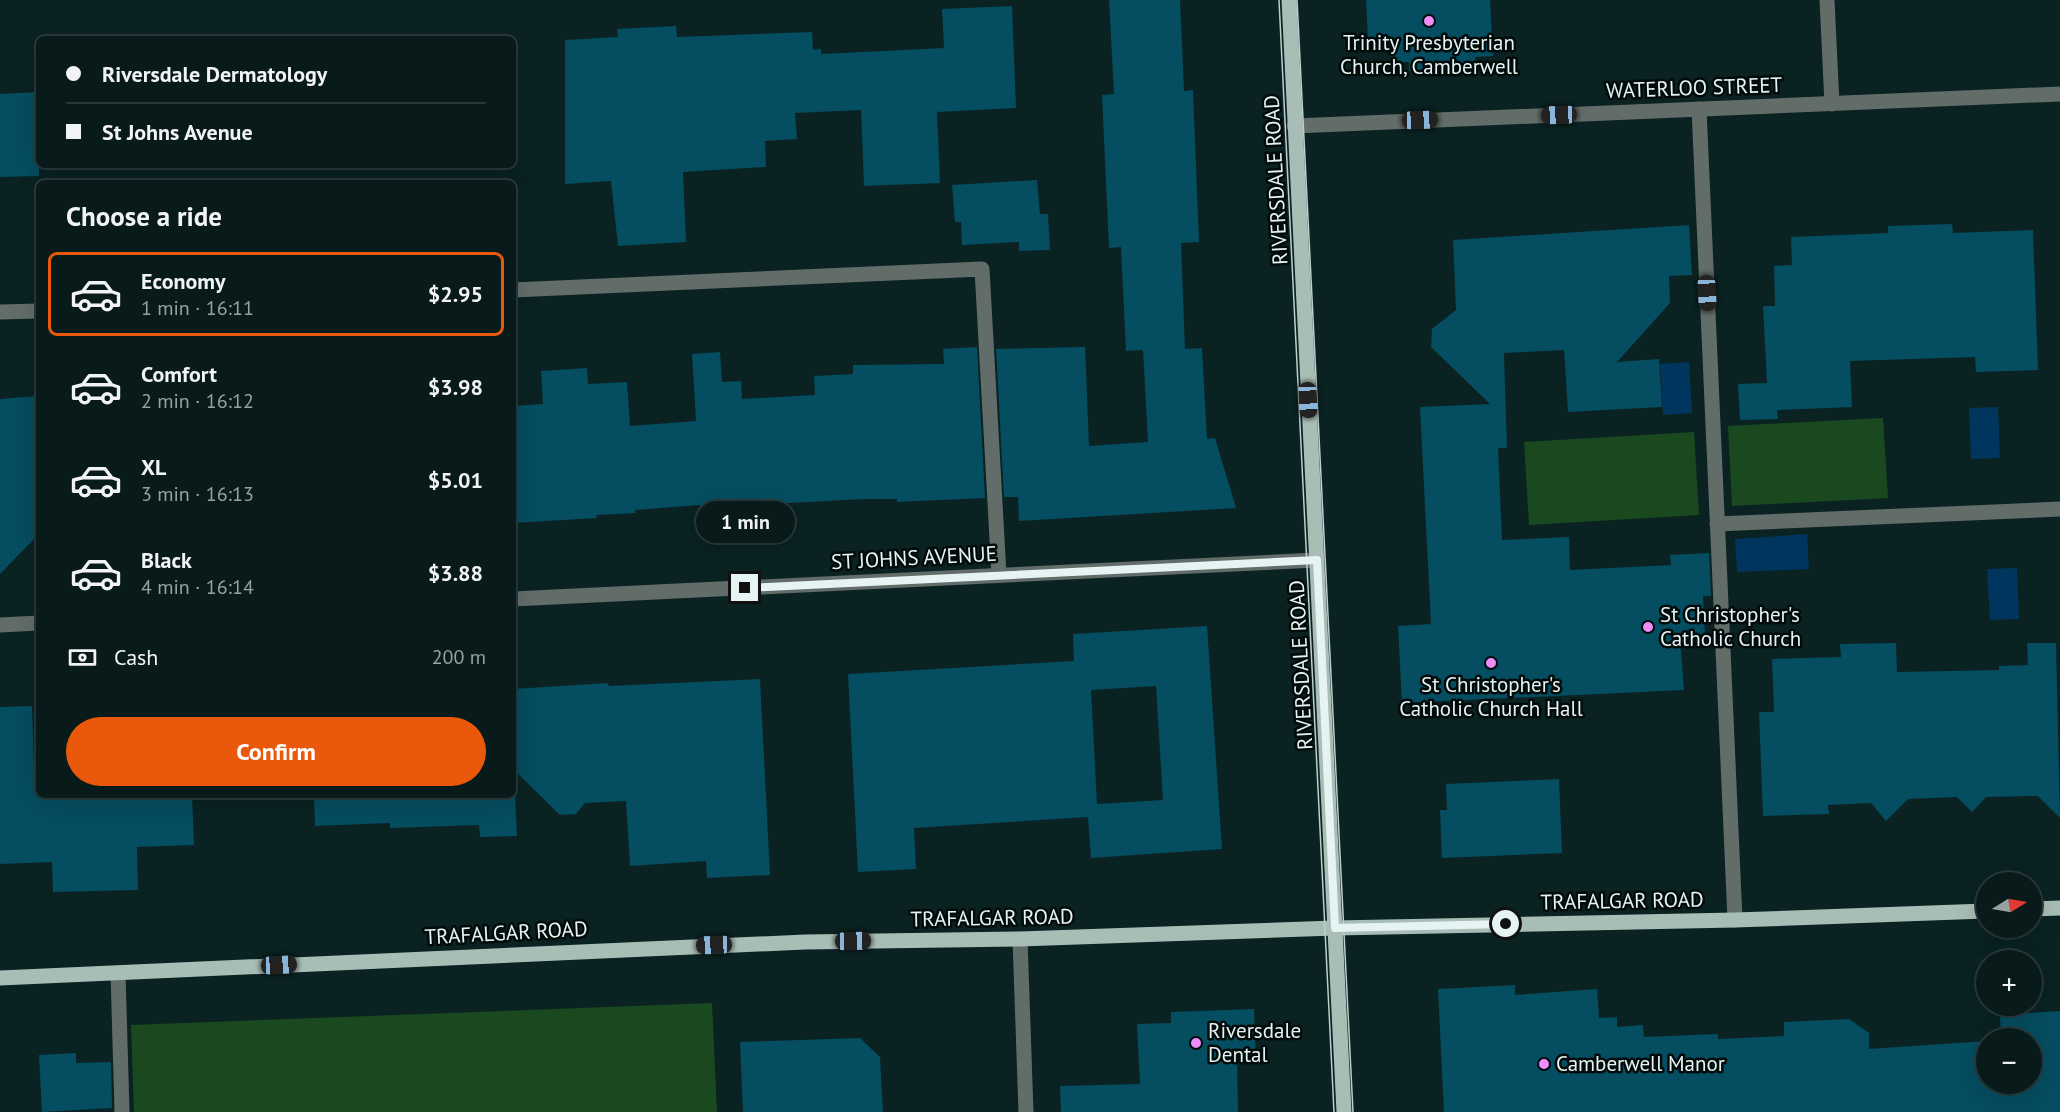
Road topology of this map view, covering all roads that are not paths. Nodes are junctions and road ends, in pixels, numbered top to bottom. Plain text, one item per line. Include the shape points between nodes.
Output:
1 (1289, 0) edge
2 (1827, 0) edge
3 (2060, 94) edge
4 (1832, 104) junction
5 (1699, 109) junction
6 (1294, 126) junction
7 (516, 290) edge
8 (36, 311) edge
9 (0, 312) edge
10 (2060, 509) edge
11 (1716, 524) junction
12 (1317, 560) junction
13 (999, 575) junction
14 (516, 599) edge
15 (36, 623) edge
16 (0, 625) edge
17 (2060, 908) edge
18 (2042, 909) edge
19 (1976, 911) edge
20 (1735, 920) junction
21 (1335, 928) junction
22 (1020, 939) junction
23 (118, 973) junction
24 (0, 978) edge
25 (122, 1112) edge
26 (1026, 1112) edge
27 (1344, 1112) edge

1 - 6 main road, RIVERSDALE ROAD
2 - 4 street
3 - 4 street, WATERLOO STREET
4 - 5 street, WATERLOO STREET
5 - 6 street, WATERLOO STREET
5 - 11 street
6 - 12 main road, RIVERSDALE ROAD
7 - 13 street via 982,269
8 - 9 street
10 - 11 street
11 - 20 street
12 - 13 street, ST JOHNS AVENUE
12 - 21 main road, RIVERSDALE ROAD
13 - 14 street, ST JOHNS AVENUE
15 - 16 street
17 - 18 main road
19 - 20 main road, TRAFALGAR ROAD
20 - 21 main road, TRAFALGAR ROAD
21 - 22 main road, TRAFALGAR ROAD
21 - 27 main road, RIVERSDALE ROAD
22 - 23 main road, TRAFALGAR ROAD via 805,942
22 - 26 street
23 - 24 main road, TRAFALGAR ROAD
23 - 25 street

